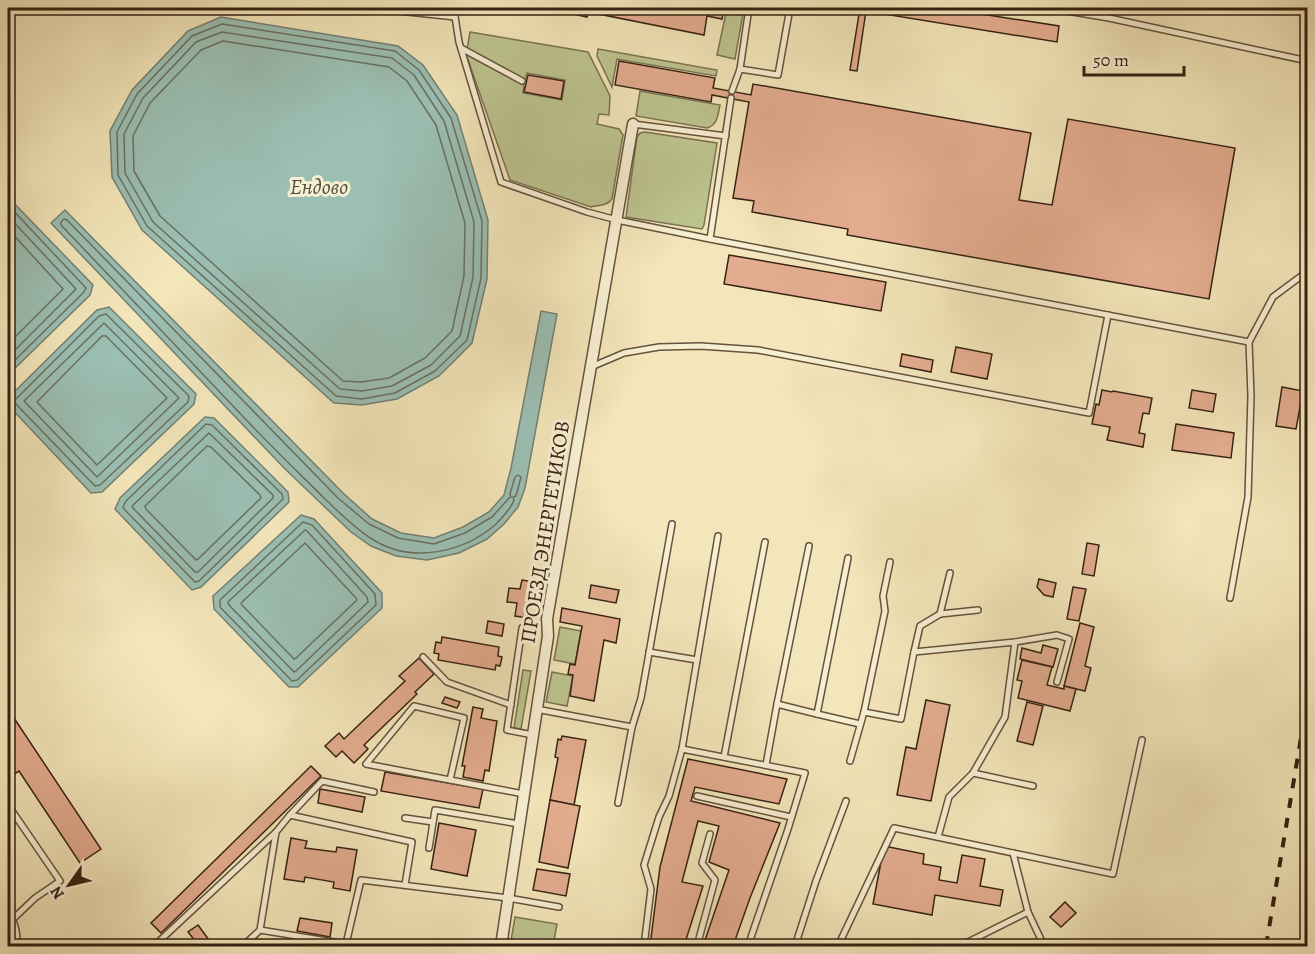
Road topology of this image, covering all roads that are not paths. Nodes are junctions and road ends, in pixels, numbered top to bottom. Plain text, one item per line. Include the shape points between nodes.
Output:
1 (370, 8) edge
2 (457, 8) edge
3 (750, 8) edge
4 (790, 8) edge
5 (1049, 8) edge
6 (1096, 8) edge
7 (1095, 15) junction
8 (455, 17) junction
9 (461, 48) junction
10 (1308, 61) edge
11 (740, 69) junction
12 (522, 81) dead end
13 (732, 91) dead end
14 (731, 98) dead end
15 (633, 124) joint
16 (726, 136) junction
17 (617, 220) junction
18 (710, 239) junction
19 (1308, 271) edge
20 (1108, 315) junction
21 (1249, 342) junction
22 (591, 367) junction
23 (672, 524) dead end
24 (718, 536) dead end
25 (765, 542) dead end
26 (809, 546) dead end
27 (848, 558) dead end
28 (890, 562) dead end
29 (950, 573) dead end
30 (1230, 598) dead end
31 (978, 610) dead end
32 (940, 614) junction
33 (522, 628) dead end
34 (1015, 642) junction
35 (649, 652) junction
36 (914, 652) junction
37 (423, 657) dead end
38 (697, 660) junction
39 (1057, 682) dead end
40 (777, 704) junction
41 (511, 705) junction
42 (536, 709) junction
43 (864, 712) junction
44 (817, 714) junction
45 (861, 724) junction
46 (632, 727) junction
47 (532, 735) junction
48 (1142, 740) dead end
49 (682, 749) junction
50 (724, 757) junction
51 (850, 761) dead end
52 (766, 765) junction
53 (973, 772) junction
54 (450, 780) junction
55 (1033, 786) dead end
56 (374, 792) dead end
57 (524, 794) junction
58 (697, 795) dead end
59 (846, 801) dead end
60 (618, 803) dead end
61 (8, 805) edge
62 (290, 815) junction
63 (791, 817) junction
64 (405, 818) dead end
65 (433, 822) junction
66 (519, 824) junction
67 (276, 832) junction
68 (710, 834) dead end
69 (938, 837) junction
70 (429, 848) dead end
71 (1013, 853) junction
72 (405, 885) junction
73 (508, 898) junction
74 (559, 908) dead end
75 (8, 910) edge
76 (1028, 912) junction
77 (10, 918) edge
78 (260, 930) junction
79 (16, 946) edge
80 (154, 946) edge
81 (243, 946) edge
82 (501, 946) edge
83 (644, 946) edge
84 (697, 946) edge
85 (748, 946) edge
86 (795, 946) edge
87 (838, 946) edge
88 (960, 946) edge
89 (1044, 946) edge

1 - 8 lane
2 - 8 lane
3 - 11 lane
4 - 11 lane via 778,75
5 - 7 lane
6 - 7 lane
7 - 10 lane
8 - 9 lane
9 - 12 lane
9 - 17 lane via 501,182
11 - 13 lane
14 - 16 lane
15 - 16 lane
15 - 17 street, ПРОЕЗД ЭНЕРГЕТИКОВ
16 - 18 lane
17 - 18 lane
17 - 22 street, ПРОЕЗД ЭНЕРГЕТИКОВ
18 - 20 lane
19 - 21 lane via 1273,297
20 - 21 lane
20 - 22 lane via 1089,413 758,350 659,347 624,353
21 - 30 lane via 1248,497
22 - 42 street, ПРОЕЗД ЭНЕРГЕТИКОВ via 547,619 548,636
23 - 35 lane
24 - 38 lane
25 - 50 lane
26 - 40 lane
27 - 44 lane
28 - 43 lane via 883,596 885,611
29 - 32 lane
31 - 32 lane
32 - 36 lane via 920,626
33 - 41 lane
34 - 36 lane
34 - 39 lane via 1057,635 1069,639
34 - 53 lane via 1005,717
35 - 38 lane
35 - 46 lane
36 - 43 lane via 901,719
37 - 41 lane via 447,682
38 - 49 lane
40 - 44 lane
40 - 52 lane
41 - 47 lane via 507,730
42 - 46 lane
42 - 47 street, ПРОЕЗД ЭНЕРГЕТИКОВ
43 - 45 lane
44 - 45 lane
45 - 51 lane
46 - 60 lane
47 - 57 street, ПРОЕЗД ЭНЕРГЕТИКОВ
48 - 71 lane via 1113,874
49 - 50 lane
49 - 83 lane via 644,865 651,889
50 - 52 lane
52 - 63 lane via 805,773
53 - 55 lane
53 - 69 lane via 949,797
54 - 54 lane via 387,768 366,764 414,706 464,718
54 - 57 lane
56 - 62 lane via 322,781
57 - 66 street, ПРОЕЗД ЭНЕРГЕТИКОВ
58 - 63 lane
59 - 86 lane
61 - 77 lane via 60,881
62 - 67 lane
62 - 72 lane via 412,842
63 - 85 lane
64 - 65 lane
65 - 66 lane via 435,810
65 - 70 lane
66 - 73 street, ПРОЕЗД ЭНЕРГЕТИКОВ
67 - 78 lane
67 - 80 lane
68 - 84 lane via 702,862 715,880
69 - 71 lane
69 - 87 lane via 894,828
71 - 76 lane
72 - 73 lane
72 - 78 lane via 361,880 346,944
73 - 74 lane
73 - 82 street, ПРОЕЗД ЭНЕРГЕТИКОВ
75 - 77 lane
76 - 88 lane
76 - 89 lane
77 - 79 lane
78 - 81 lane

